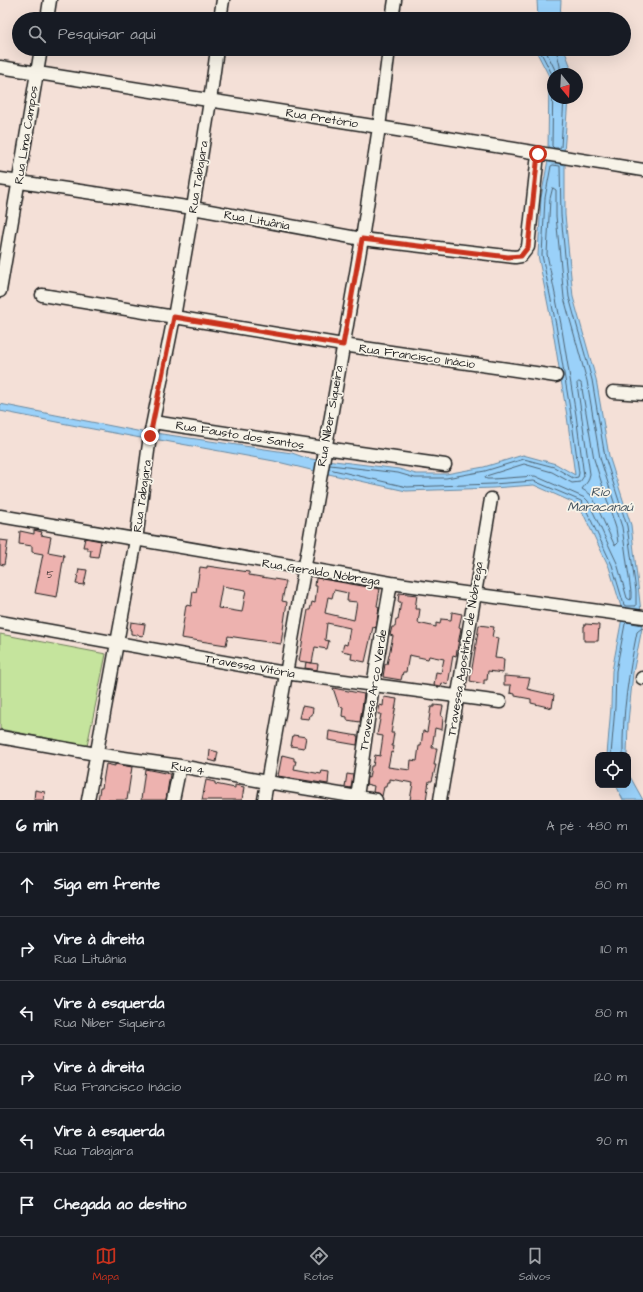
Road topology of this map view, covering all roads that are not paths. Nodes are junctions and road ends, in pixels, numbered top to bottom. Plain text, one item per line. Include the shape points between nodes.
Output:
1 (50, 0) edge
2 (223, 0) edge
3 (395, 0) edge
4 (48, 12) edge
5 (221, 12) edge
6 (393, 12) edge
7 (40, 56) edge
8 (216, 56) edge
9 (388, 56) edge
10 (0, 68) edge
11 (36, 74) junction
12 (210, 101) junction
13 (379, 127) junction
14 (538, 154) junction
15 (643, 170) edge
16 (0, 179) edge
17 (18, 182) junction
18 (193, 208) junction
19 (362, 239) junction
20 (0, 291) edge
21 (42, 295) dead end
22 (174, 317) junction
23 (343, 345) junction
24 (556, 376) dead end
25 (613, 392) dead end
26 (643, 394) edge
27 (153, 422) junction
28 (325, 448) junction
29 (445, 465) dead end
30 (491, 499) dead end
31 (0, 516) edge
32 (136, 540) junction
33 (304, 569) junction
34 (391, 583) junction
35 (475, 594) junction
36 (643, 617) edge
37 (0, 622) edge
38 (118, 643) junction
39 (286, 673) junction
40 (373, 685) junction
41 (458, 696) junction
42 (500, 702) dead end
43 (0, 737) edge
44 (96, 754) junction
45 (180, 766) junction
46 (267, 782) junction
47 (357, 797) junction
48 (88, 800) edge
49 (174, 800) edge
50 (264, 800) edge
51 (376, 800) edge
52 (440, 800) edge

1 - 4 street
2 - 5 street
3 - 6 street
7 - 11 street, Rua Lima Campos
8 - 12 street, Rua Tabajara
9 - 13 street, Rua Niber Siqueira
10 - 11 street, Rua Pretório
11 - 12 street, Rua Pretório
11 - 17 street, Rua Lima Campos
12 - 13 street, Rua Pretório
12 - 18 street, Rua Tabajara
13 - 14 street, Rua Pretório
13 - 19 street, Rua Niber Siqueira
14 - 15 street, Rua Pretório
14 - 19 street, Rua Lituânia via 528,247 521,256
16 - 17 street, Rua Lituânia
17 - 18 street, Rua Lituânia
17 - 20 street, Rua Lima Campos
18 - 19 street, Rua Lituânia
18 - 22 street, Rua Tabajara
19 - 23 street, Rua Niber Siqueira
21 - 22 street, Rua Francisco Inácio
22 - 23 street, Rua Francisco Inácio
22 - 27 street, Rua Tabajara
23 - 24 street, Rua Francisco Inácio
23 - 28 street, Rua Niber Siqueira
25 - 26 street
27 - 28 street, Rua Fausto dos Santos
27 - 32 street, Rua Tabajara
28 - 29 street, Rua Fausto dos Santos
28 - 33 street, Rua Niber Siqueira
30 - 35 street, Travessa Agostinho de Nóbrega
31 - 32 street, Rua Geraldo Nóbrega
32 - 33 street, Rua Geraldo Nóbrega
32 - 38 street, Rua Tabajara
33 - 34 street, Rua Geraldo Nóbrega
33 - 39 street, Rua Niber Siqueira
34 - 35 street, Rua Geraldo Nóbrega
34 - 40 street, Travessa Arco Verde
35 - 36 street, Rua Geraldo Nóbrega
35 - 41 street, Travessa Agostinho de Nóbrega
37 - 38 street, Travessa Vitória
38 - 39 street, Travessa Vitória
38 - 44 street, Rua Tabajara
39 - 40 street, Travessa Vitória
39 - 46 street, Rua Niber Siqueira
40 - 41 street, Travessa Vitória
40 - 47 street, Travessa Arco Verde
41 - 42 street, Travessa Vitória
41 - 52 street, Travessa Agostinho de Nóbrega
43 - 44 street, Rua 4
44 - 45 street, Rua 4
44 - 48 street, Rua Tabajara
45 - 46 street, Rua 4
45 - 49 street
46 - 47 street, Rua 4
46 - 50 street, Rua Niber Siqueira
47 - 51 street, Rua 4

